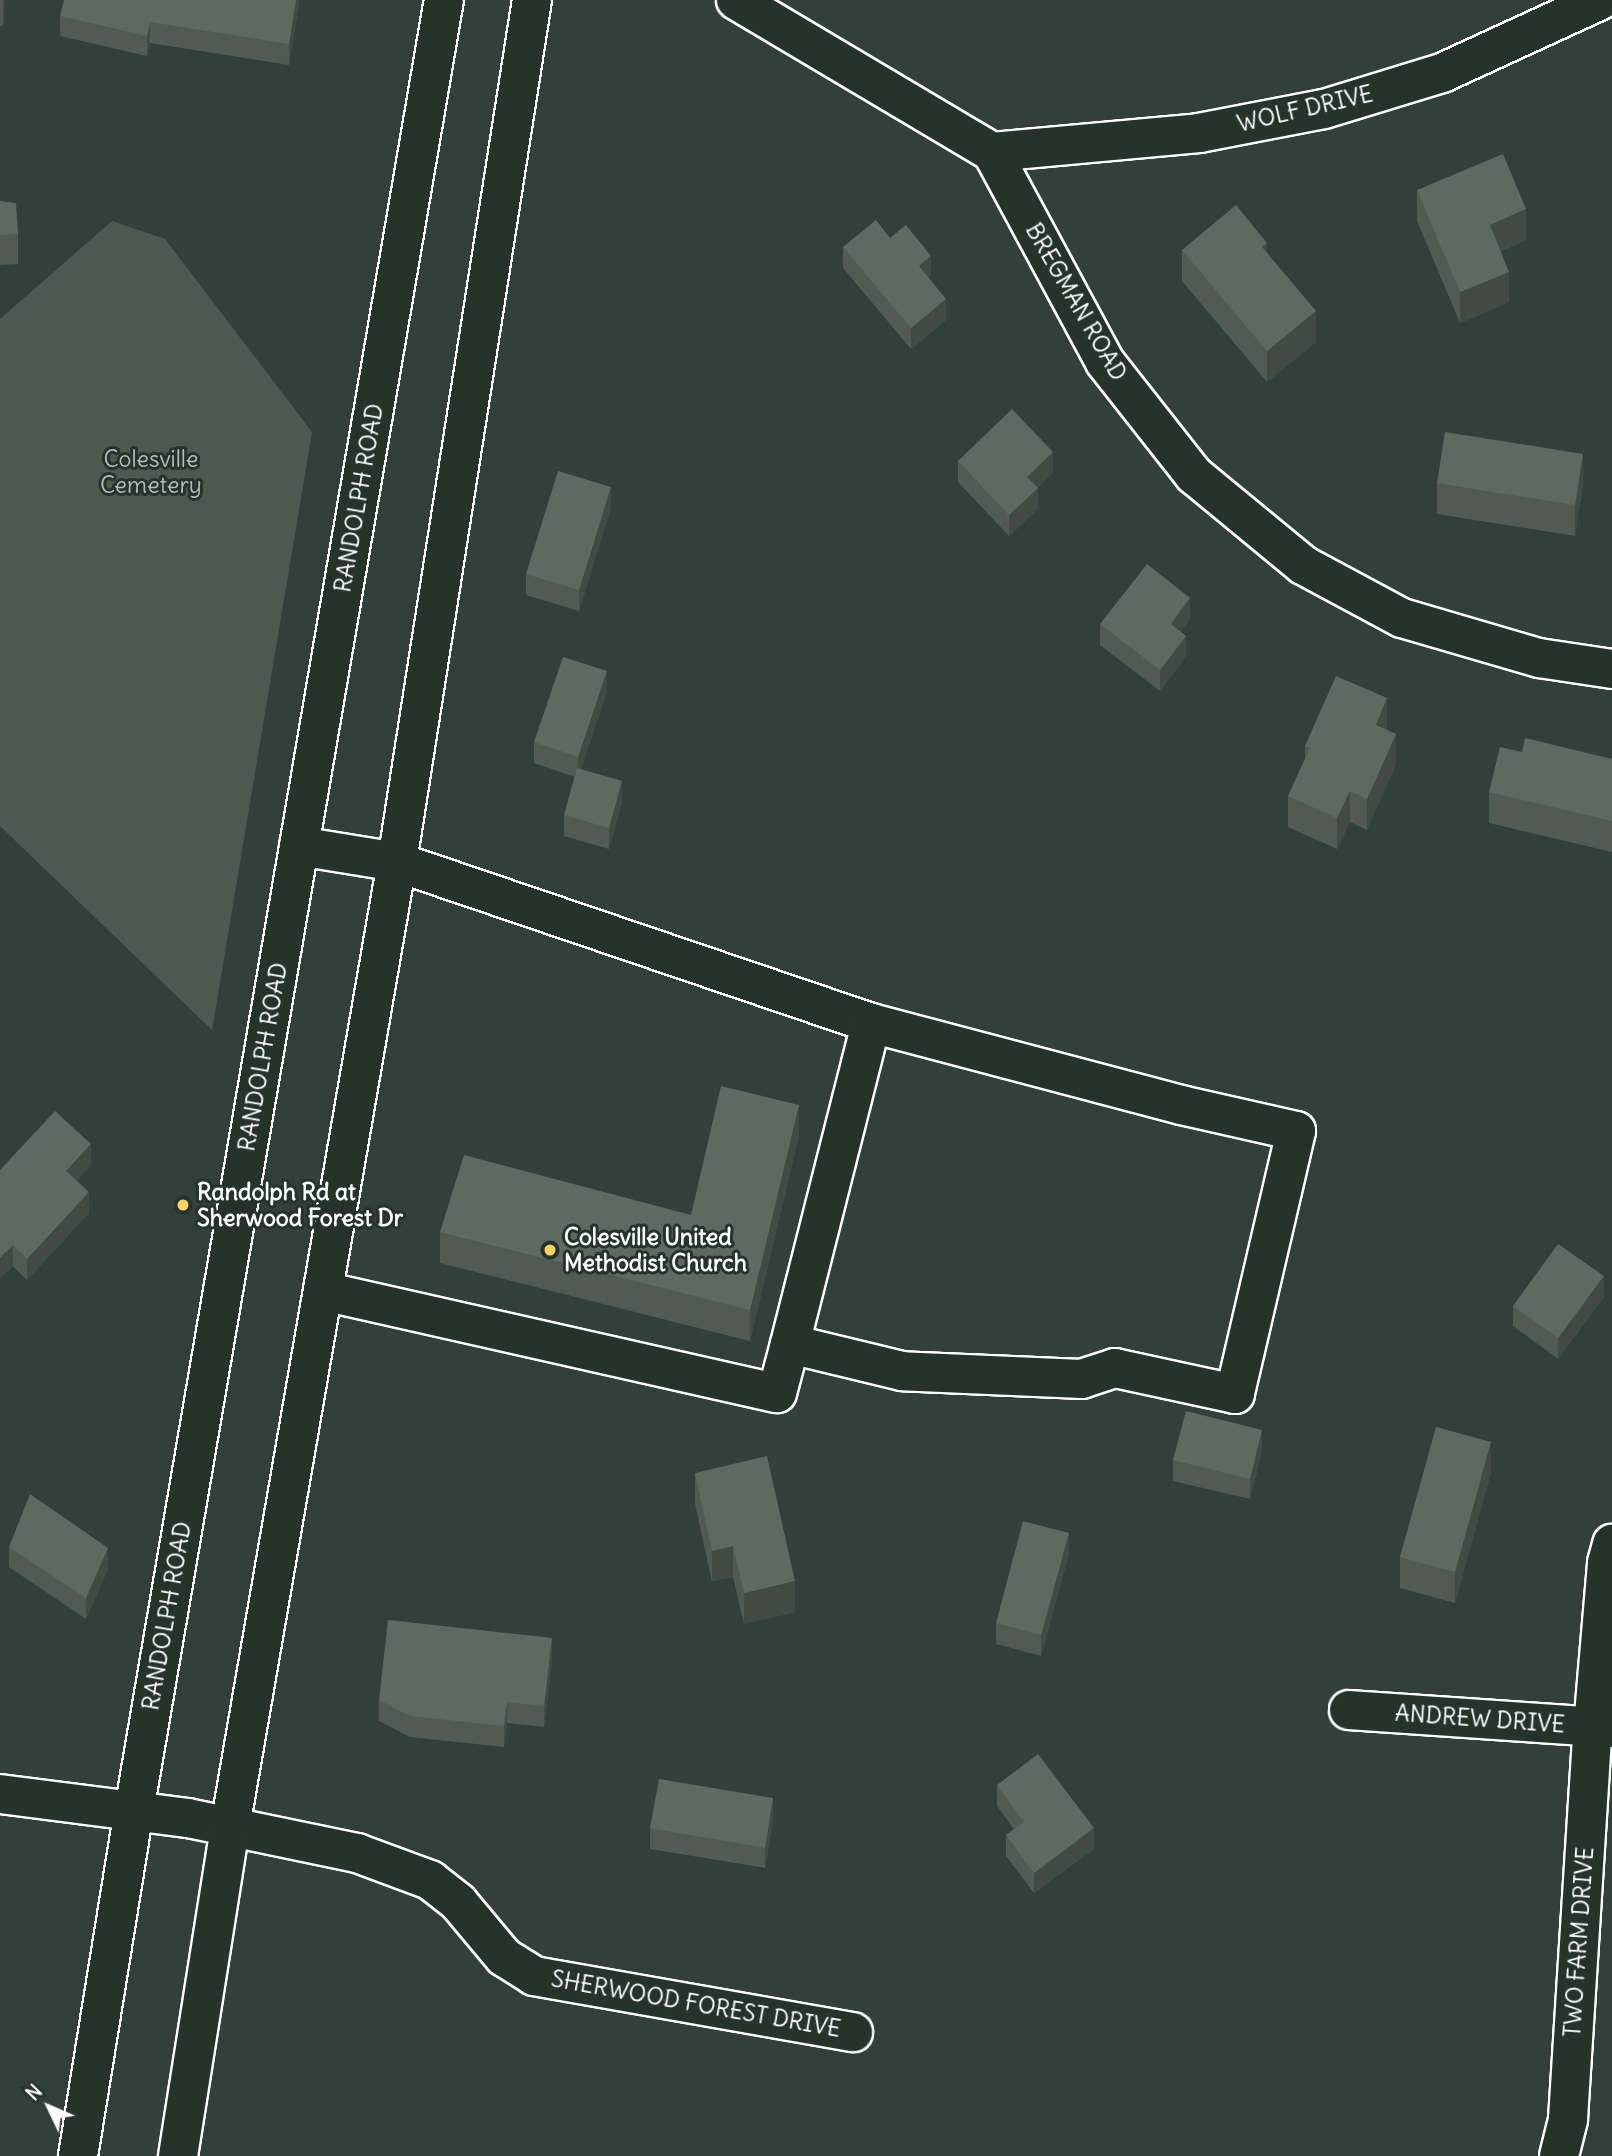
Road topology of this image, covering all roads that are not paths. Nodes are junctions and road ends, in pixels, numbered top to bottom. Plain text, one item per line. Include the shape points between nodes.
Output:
1 (444, 0) edge
2 (532, 0) edge
3 (736, 0) edge
4 (1601, 0) edge
5 (992, 152) junction
6 (1612, 669) edge
7 (299, 846) junction
8 (397, 862) junction
9 (871, 1023) junction
10 (323, 1291) junction
11 (790, 1344) junction
12 (1612, 1544) edge
13 (1349, 1710) dead end
14 (1603, 1727) edge
15 (0, 1794) edge
16 (134, 1811) junction
17 (230, 1827) junction
18 (853, 2032) dead end
19 (78, 2156) edge
20 (178, 2156) edge
21 (1559, 2156) edge

1 - 7 main road, RANDOLPH ROAD
2 - 8 main road
3 - 5 main road
4 - 5 main road, WOLF DRIVE via 1442,73 1324,109 1199,133
5 - 6 main road, BREGMAN ROAD via 1105,362 1194,475 1303,565 1402,618 1539,658
7 - 8 main road
7 - 16 main road, RANDOLPH ROAD
8 - 9 main road
8 - 10 main road
9 - 11 main road
9 - 11 main road via 1296,1131 1235,1394 1115,1368 1082,1379 902,1371
10 - 11 main road via 777,1393
10 - 17 main road
12 - 14 main road, TWO FARM DRIVE via 1607,1563
13 - 14 main road, ANDREW DRIVE
14 - 21 main road, TWO FARM DRIVE via 1568,2119
15 - 16 main road, SHERWOOD FOREST DRIVE
16 - 17 main road, SHERWOOD FOREST DRIVE
16 - 19 main road, RANDOLPH ROAD
17 - 18 main road, SHERWOOD FOREST DRIVE via 357,1853 430,1880 458,1902 503,1957 534,1976
17 - 20 main road

